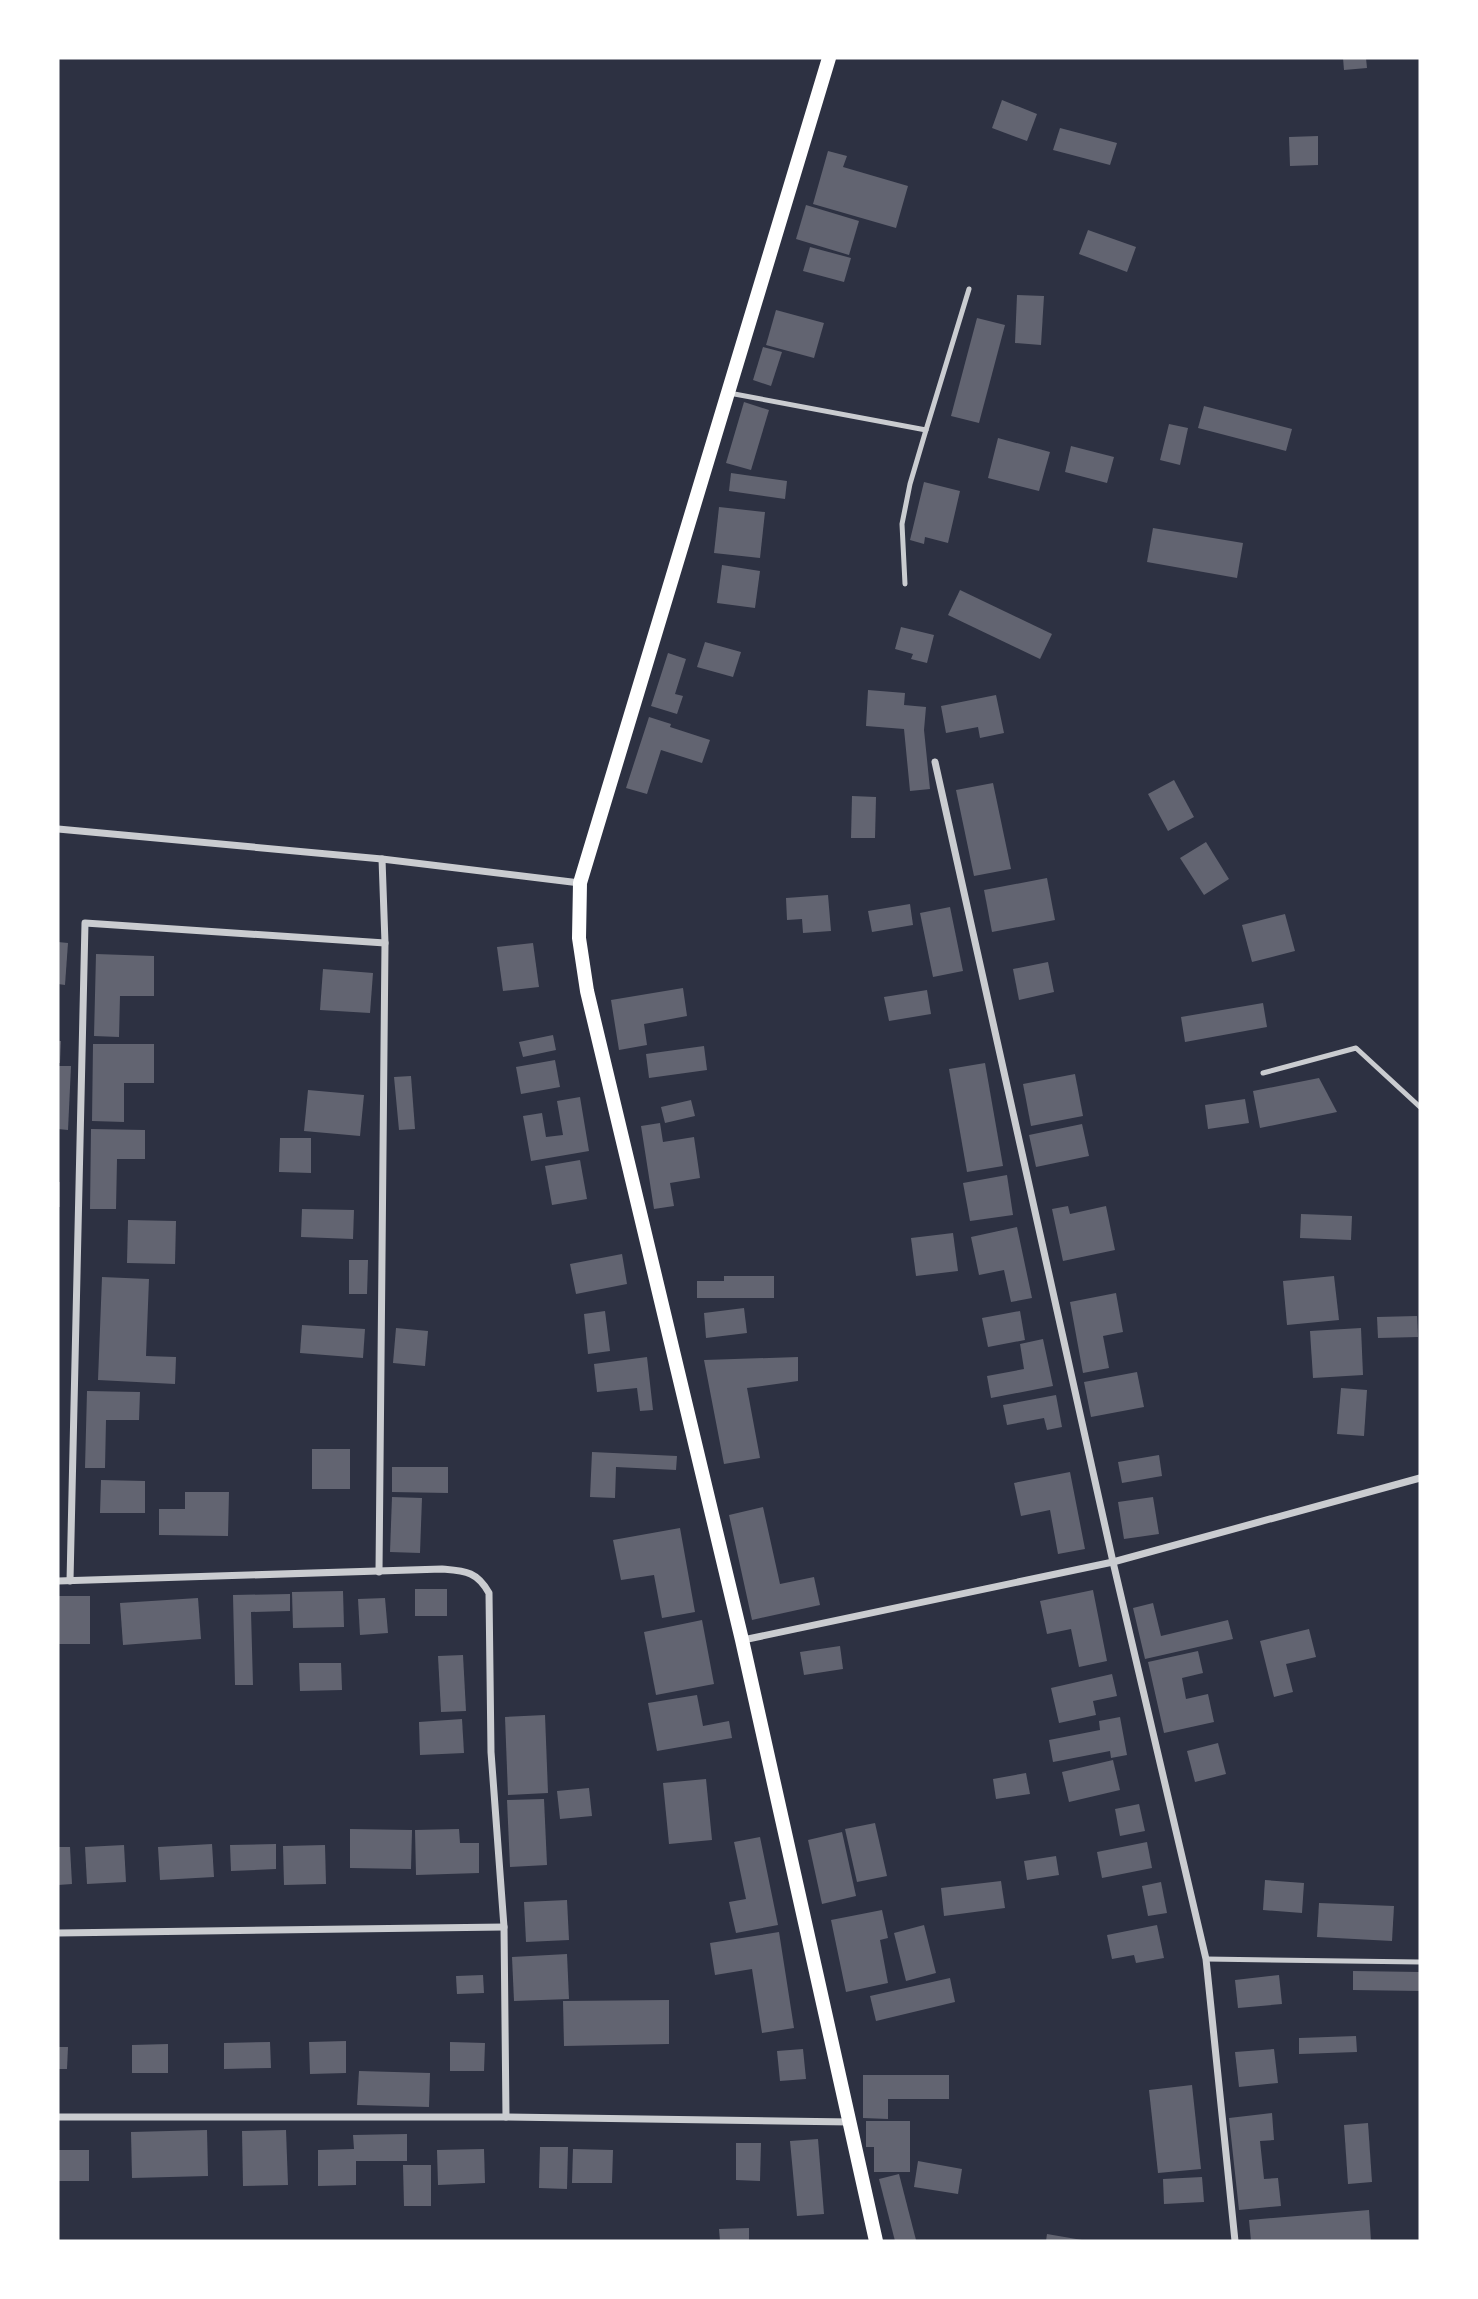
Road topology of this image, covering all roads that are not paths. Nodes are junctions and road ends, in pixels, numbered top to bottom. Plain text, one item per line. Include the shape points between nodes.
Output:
1 (829, 58) edge
2 (969, 289) dead end
3 (729, 393) junction
4 (926, 429) junction
5 (905, 584) dead end
6 (935, 762) dead end
7 (58, 829) edge
8 (382, 859) junction
9 (580, 883) junction
10 (385, 943) junction
11 (1263, 1073) dead end
12 (1420, 1107) edge
13 (1420, 1478) edge
14 (1112, 1562) junction
15 (379, 1572) junction
16 (58, 1581) edge
17 (69, 1581) junction
18 (742, 1640) junction
19 (504, 1927) junction
20 (58, 1933) edge
21 (1206, 1959) junction
22 (1420, 1962) edge
23 (506, 2117) junction
24 (58, 2118) edge
25 (851, 2122) junction
26 (876, 2241) edge
27 (1236, 2241) edge

1 - 3 main road
2 - 4 lane
3 - 4 lane
3 - 9 main road
4 - 5 lane via 902,524
6 - 14 street
7 - 8 street
8 - 9 street
8 - 10 street
9 - 18 main road via 579,938 587,990
10 - 15 street
10 - 17 street via 85,923
11 - 12 lane via 1356,1048
13 - 14 street
14 - 18 street
14 - 21 street
15 - 17 street
15 - 19 street via 466,1571 482,1581 489,1593 491,1752
16 - 17 street
18 - 25 main road
19 - 20 street
19 - 23 street
21 - 22 lane
21 - 27 street
23 - 24 street
23 - 25 street
25 - 26 main road

